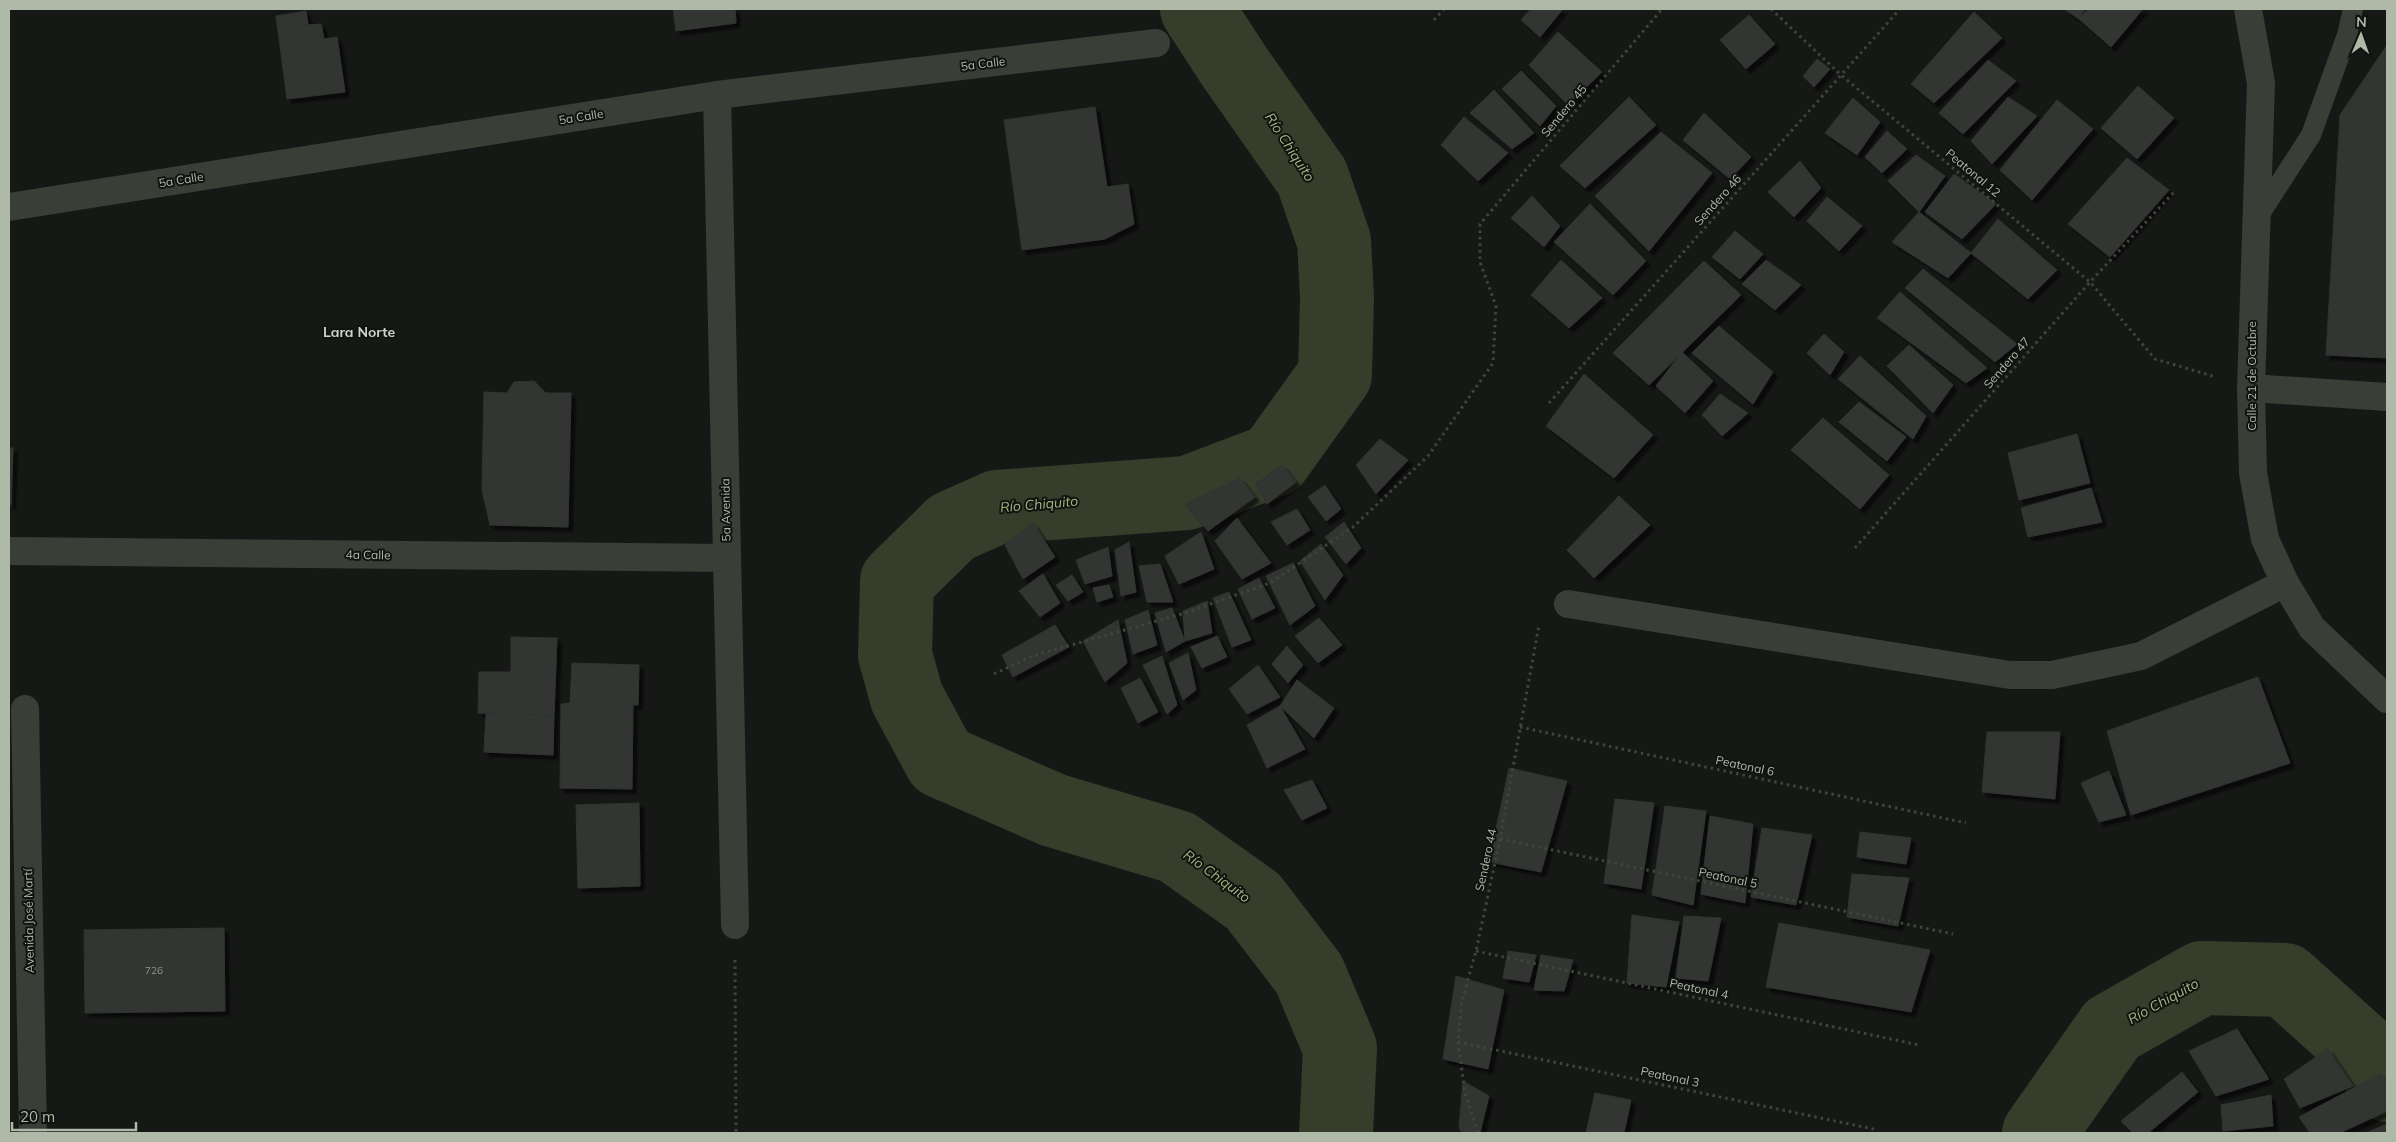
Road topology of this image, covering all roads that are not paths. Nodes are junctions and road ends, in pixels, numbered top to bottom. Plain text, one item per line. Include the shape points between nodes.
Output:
1 (2248, 9) edge
2 (2353, 9) edge
3 (1156, 43) dead end
4 (717, 95) junction
5 (9, 207) edge
6 (2255, 222) junction
7 (2251, 388) junction
8 (2387, 397) edge
9 (9, 551) edge
10 (727, 558) junction
11 (2286, 583) junction
12 (1568, 604) road end
13 (2387, 699) edge
14 (25, 709) dead end
15 (735, 925) road end
16 (33, 1133) edge

1 - 6 street, Calle 21 de Octubre via 2261,83
2 - 6 lane via 2347,35 2311,135
3 - 4 street, 5a Calle
4 - 5 street, 5a Calle
4 - 10 street, 5a Avenida
6 - 7 street, Calle 21 de Octubre
7 - 8 street
7 - 11 street, Calle 21 de Octubre via 2253,473 2265,539
9 - 10 street, 4a Calle
10 - 15 street, 5a Avenida
11 - 12 street via 2141,656 2052,675 2010,675
11 - 13 street, Calle 21 de Octubre via 2312,628
14 - 16 street, Avenida José Martí

